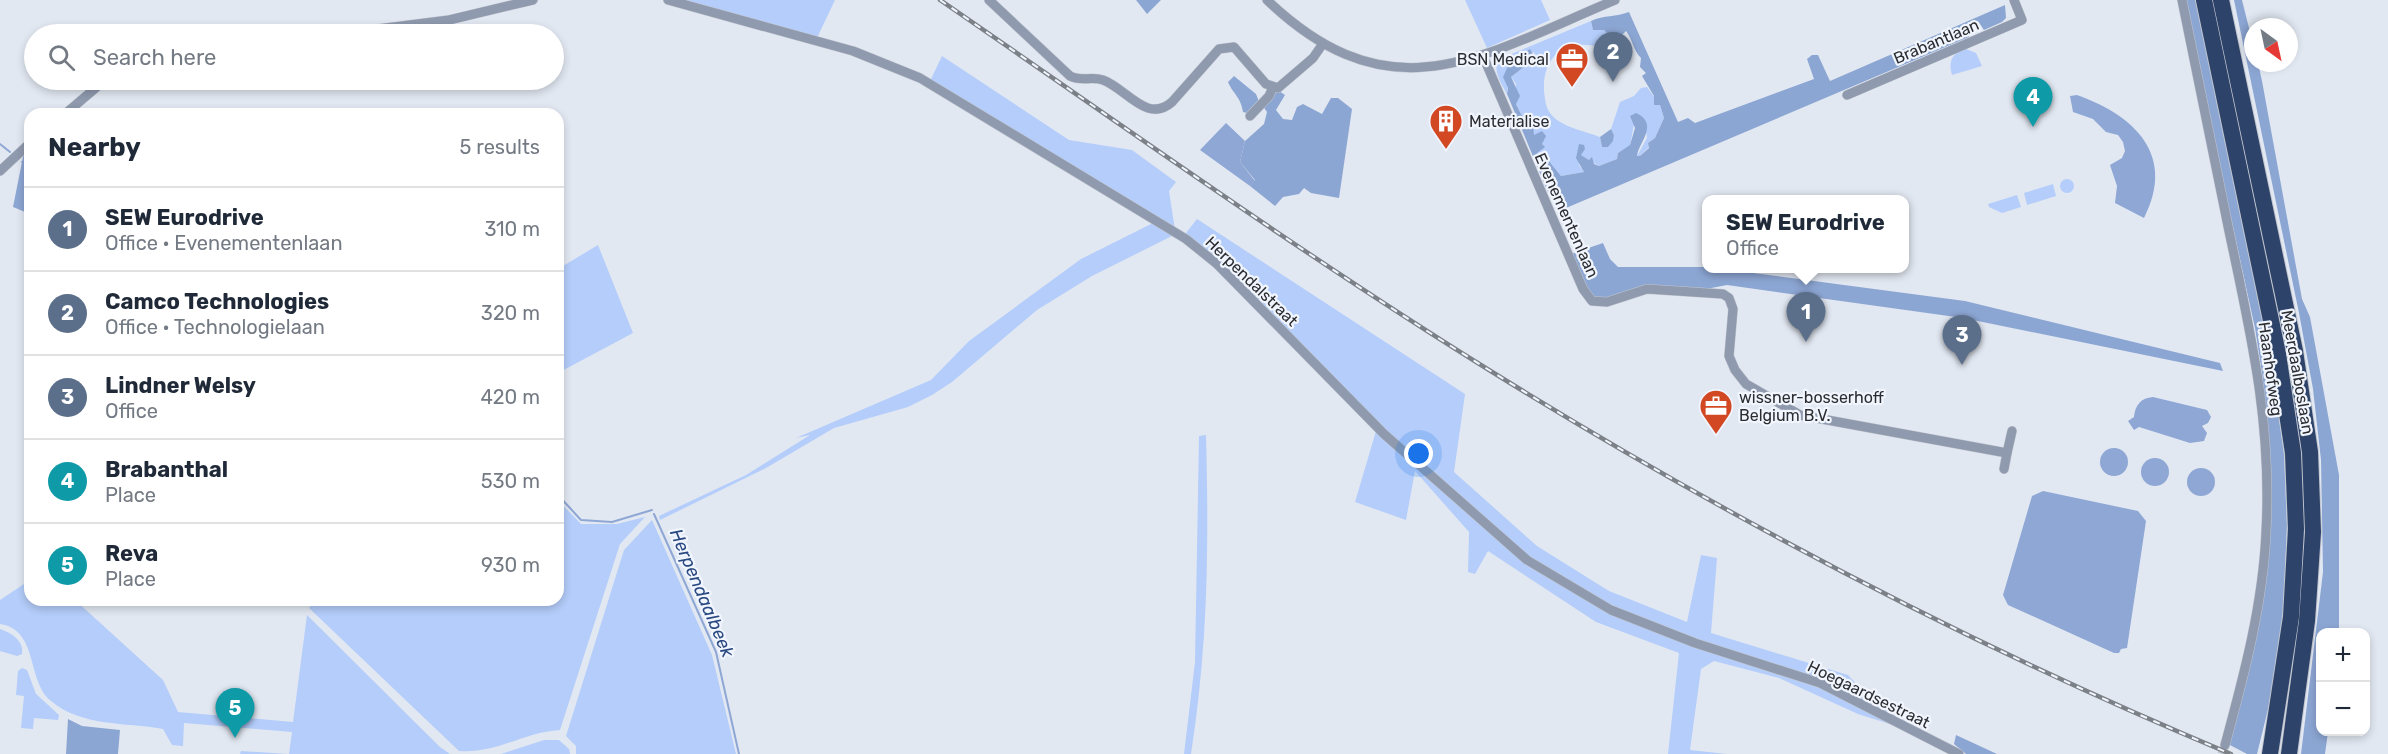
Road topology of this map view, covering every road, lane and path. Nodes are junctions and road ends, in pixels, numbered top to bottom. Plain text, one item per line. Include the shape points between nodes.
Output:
1 (532, 0) edge
2 (668, 0) edge
3 (989, 0) edge
4 (1267, 0) edge
5 (1615, 0) edge
6 (2014, 0) edge
7 (2182, 0) edge
8 (2204, 0) edge
9 (2222, 0) edge
10 (417, 24) edge
11 (1322, 45) junction
12 (1483, 56) junction
13 (1273, 87) junction
14 (93, 90) edge
15 (1846, 95) dead end
16 (72, 108) edge
17 (1250, 116) dead end
18 (24, 149) edge
19 (0, 171) edge
20 (2012, 431) dead end
21 (2007, 453) junction
22 (2004, 469) dead end
23 (1695, 643) joint
24 (2225, 745) tunnel mouth
25 (1959, 754) edge
26 (2270, 754) edge
27 (2289, 754) edge

1 - 10 street
2 - 23 street, Herpendalstraat via 854,51 920,78 1186,239 1217,264 1384,434 1514,550 1611,610
3 - 13 street via 1070,76 1103,80 1151,111 1165,109 1219,49 1227,46 1239,51 1266,84
4 - 11 street
5 - 12 street
6 - 15 street, Brabantlaan via 2022,20
7 - 24 street, Haanhofweg via 2253,339 2266,451 2267,524 2262,582
8 - 26 highway, Meerdaalboslaan via 2278,354 2293,453 2291,617
9 - 27 highway, Meerdaalboslaan via 2295,351 2310,452 2313,532 2307,621
11 - 12 street via 1359,60 1413,68 1451,65
11 - 13 street via 1290,79 1278,88
12 - 21 street, Evenementenlaan via 1582,289 1592,302 1607,302 1647,289 1723,294 1733,309 1729,356 1735,370 1746,384 1800,415
13 - 17 street
14 - 16 street
18 - 19 street
20 - 21 street
21 - 22 street
23 - 25 street, Hoegaardsestraat via 1820,683

